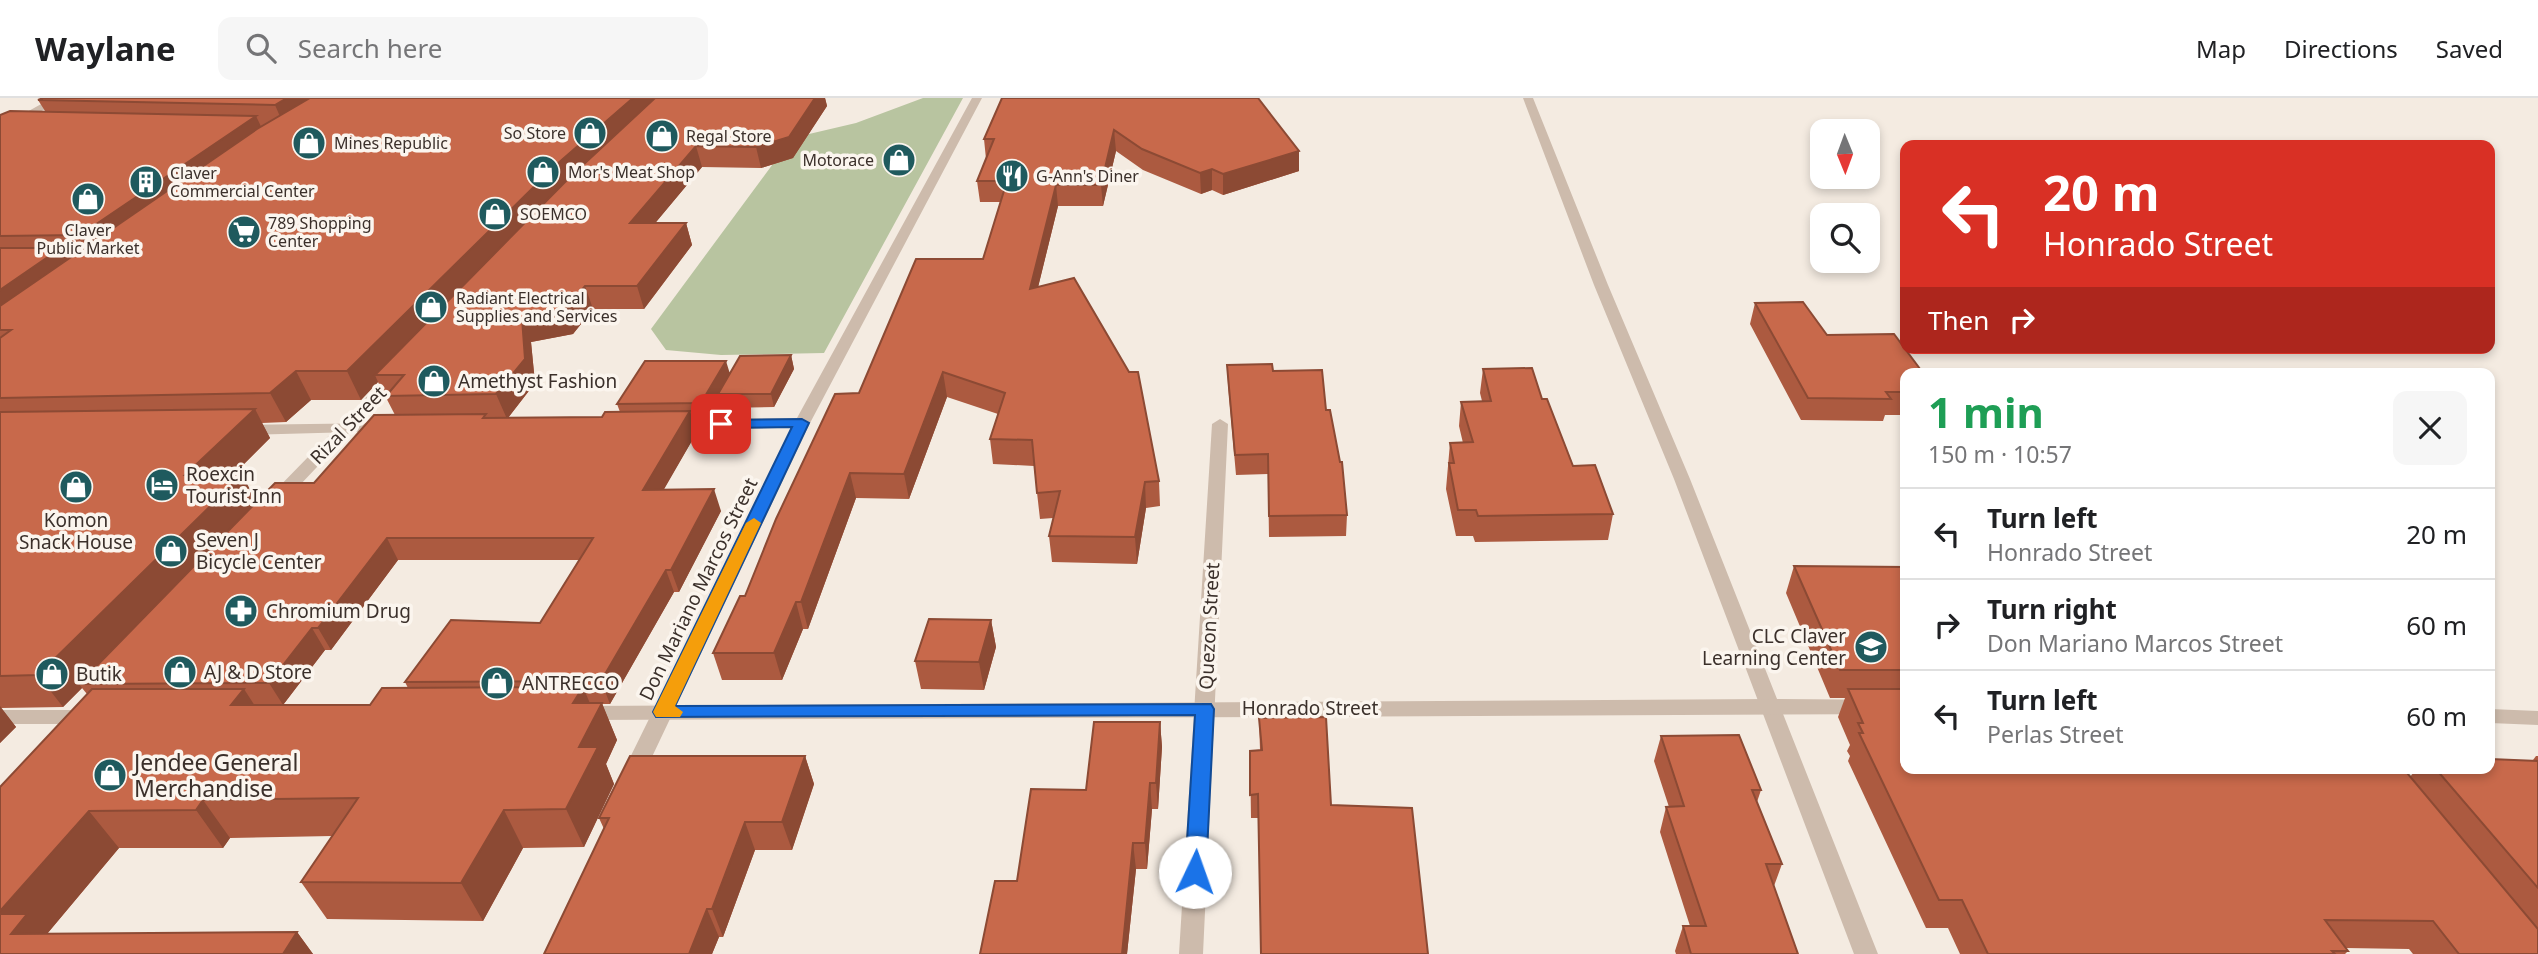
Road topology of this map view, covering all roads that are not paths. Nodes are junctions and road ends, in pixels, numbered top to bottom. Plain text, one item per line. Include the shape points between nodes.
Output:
1 (60, 98) edge
2 (977, 98) edge
3 (1528, 98) edge
4 (32, 129) edge
5 (3, 130) edge
6 (409, 361) edge
7 (802, 423) junction
8 (1220, 424) dead end
9 (649, 425) edge
10 (345, 428) junction
11 (400, 428) edge
12 (220, 430) edge
13 (269, 508) edge
14 (1771, 706) junction
15 (1900, 707) edge
16 (1205, 709) junction
17 (662, 712) junction
18 (566, 713) edge
19 (2495, 716) edge
20 (0, 717) edge
21 (2538, 718) edge
22 (52, 735) edge
23 (621, 797) edge
24 (1191, 954) edge
25 (1866, 954) edge

1 - 5 street
2 - 7 street, Don Mariano Marcos Street
3 - 14 street
4 - 5 street
6 - 10 street, Rizal Street
7 - 9 street
7 - 17 street, Don Mariano Marcos Street
8 - 16 street, Quezon Street
10 - 11 street
10 - 12 street
10 - 13 street, Rizal Street
14 - 15 street, Honrado Street
14 - 16 street, Honrado Street
14 - 25 street
16 - 17 street, Honrado Street
16 - 24 street, Quezon Street
17 - 18 street, Honrado Street
17 - 23 street, Don Mariano Marcos Street
19 - 21 street
20 - 22 street via 77,714

